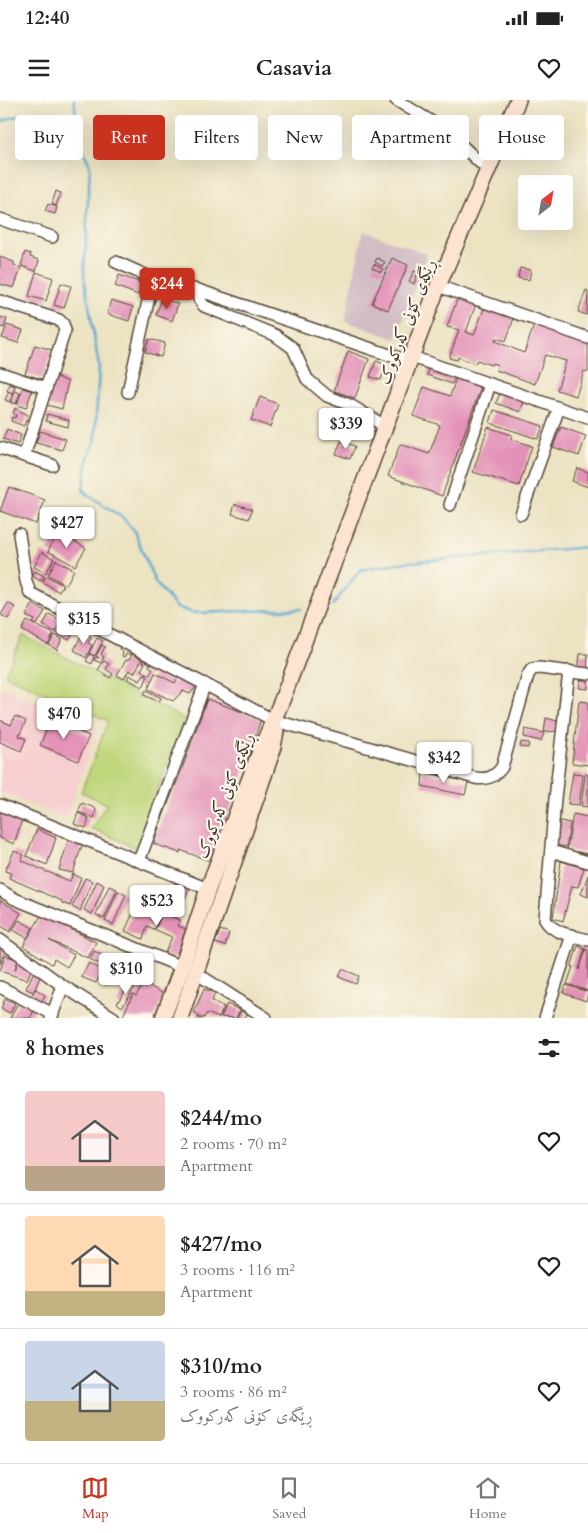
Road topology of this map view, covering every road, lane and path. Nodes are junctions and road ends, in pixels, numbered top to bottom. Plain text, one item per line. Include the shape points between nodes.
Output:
1 (396, 100) edge
2 (518, 100) edge
3 (487, 169) junction
4 (0, 219) edge
5 (52, 237) dead end
6 (116, 262) dead end
7 (156, 280) junction
8 (438, 286) junction
9 (198, 290) junction
10 (0, 300) edge
11 (588, 338) edge
12 (411, 360) junction
13 (0, 373) edge
14 (490, 384) junction
15 (46, 388) junction
16 (128, 392) dead end
17 (558, 408) junction
18 (588, 418) edge
19 (386, 426) junction
20 (0, 448) edge
21 (24, 456) junction
22 (52, 465) dead end
23 (450, 505) dead end
24 (521, 514) dead end
25 (19, 534) dead end
26 (568, 671) junction
27 (588, 674) edge
28 (205, 684) junction
29 (276, 720) junction
30 (0, 805) edge
31 (551, 851) junction
32 (139, 861) junction
33 (588, 862) edge
34 (208, 889) junction
35 (0, 890) edge
36 (572, 935) junction
37 (0, 940) edge
38 (588, 940) edge
39 (189, 970) junction
40 (63, 986) junction
41 (0, 987) edge
42 (52, 1016) edge
43 (114, 1018) edge
44 (163, 1018) edge
45 (180, 1018) edge
46 (266, 1018) edge
47 (545, 1018) edge

1 - 3 street via 445,130
2 - 3 street, ڕێگەی کۆنی کەرکووک
3 - 8 street, ڕێگەی کۆنی کەرکووک
4 - 5 street
6 - 7 street
7 - 9 street
7 - 16 street
8 - 11 street
8 - 12 street, ڕێگەی کۆنی کەرکووک
9 - 12 street
9 - 19 street via 204,306 274,334 293,348 307,379 327,396
10 - 15 street via 63,324 65,330
12 - 14 street
12 - 19 street, ڕێگەی کۆنی کەرکووک
13 - 15 street
14 - 17 street
14 - 23 street
15 - 21 street
17 - 18 street
17 - 24 street
19 - 29 street, ڕێگەی کۆنی کەرکووک
20 - 21 street
21 - 22 street
25 - 28 street via 30,593
26 - 27 street
26 - 29 street via 539,668 528,675 502,767 487,778 475,778
26 - 31 street
28 - 29 street
28 - 32 street
29 - 34 street, ڕێگەی کۆنی کەرکووک
29 - 39 street, ڕێگەی کۆنی کەرکووک via 272,752
30 - 32 street
31 - 33 street
31 - 36 street via 545,920 548,926
32 - 34 street
34 - 39 street, ڕێگەی کۆنی کەرکووک
35 - 39 street
36 - 38 street
36 - 47 street
37 - 40 street
39 - 44 street, ڕێگەی کۆنی کەرکووک
39 - 45 street, ڕێگەی کۆنی کەرکووک
39 - 46 street
40 - 42 street
40 - 43 street
41 - 42 street

